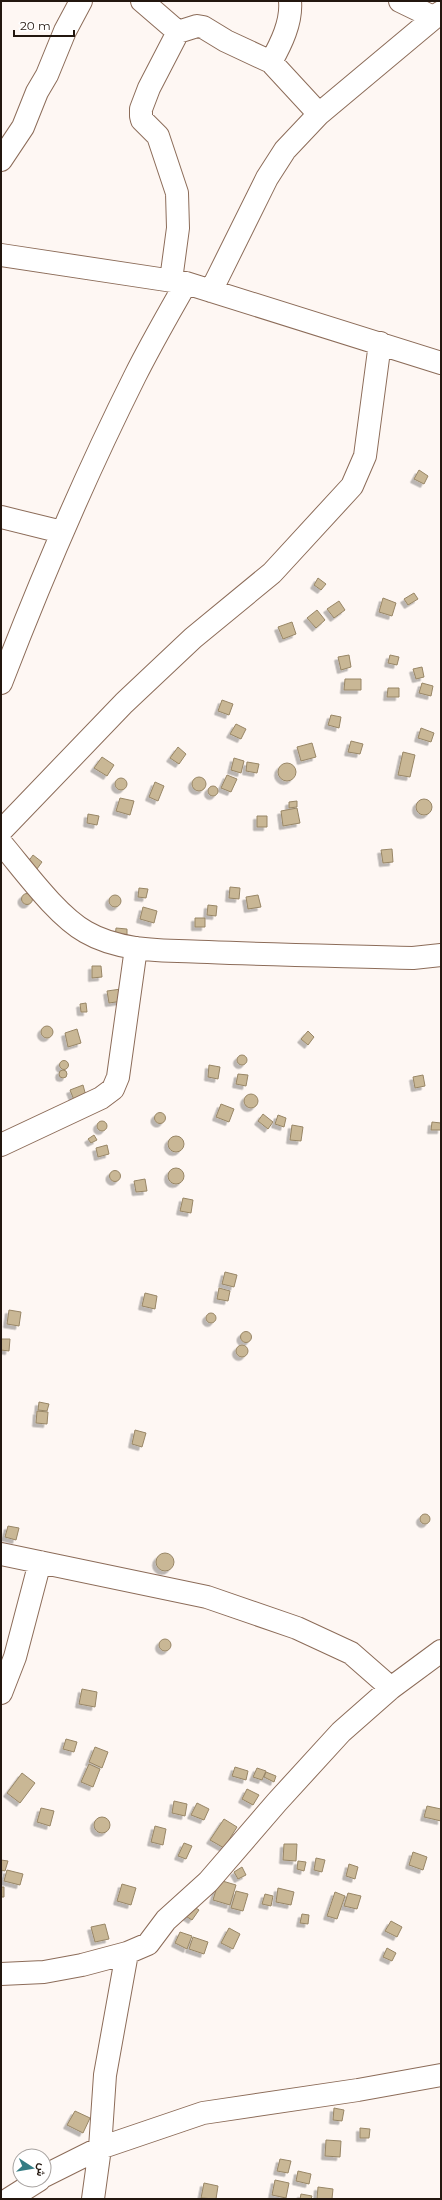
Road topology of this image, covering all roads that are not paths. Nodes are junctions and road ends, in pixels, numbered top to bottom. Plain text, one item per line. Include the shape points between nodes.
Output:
1 (80, 1) edge
2 (142, 1) edge
3 (290, 1) edge
4 (400, 1) edge
5 (437, 15) edge
6 (178, 32) junction
7 (271, 62) junction
8 (319, 114) junction
9 (1, 160) edge
10 (1, 255) edge
11 (178, 282) junction
12 (211, 290) junction
13 (380, 343) junction
14 (441, 363) edge
15 (1, 517) edge
16 (62, 532) junction
17 (1, 683) edge
18 (1, 831) edge
19 (1, 843) edge
20 (136, 948) junction
21 (441, 955) edge
22 (1, 1145) edge
23 (1, 1554) edge
24 (40, 1562) junction
25 (441, 1651) edge
26 (391, 1688) junction
27 (1, 1693) edge
28 (127, 1953) junction
29 (1, 1974) edge
30 (441, 2075) edge
31 (100, 2148) junction
32 (52, 2172) edge
33 (26, 2188) edge
34 (9, 2199) edge
35 (93, 2199) edge

1 - 9 street via 23,128
2 - 6 street
3 - 7 street via 289,18
4 - 5 street
5 - 8 street
6 - 7 street via 197,26 203,27
6 - 11 street via 149,88 140,116 158,136 177,193
7 - 8 street
8 - 12 street via 285,150 274,167
10 - 11 street
11 - 12 street
11 - 16 street
12 - 13 street
13 - 14 street
13 - 18 street via 365,456 352,486 272,573 193,638 124,703
15 - 16 street
16 - 17 street
19 - 20 street via 63,914 86,932 109,942
20 - 21 street via 245,954 413,958
20 - 22 street via 118,1077 113,1089 101,1098
23 - 24 street
24 - 26 street via 207,1597 297,1628 351,1653
24 - 27 street via 15,1657
25 - 26 street
26 - 28 street via 341,1732 208,1882 166,1920 148,1944
28 - 29 street via 44,1972
28 - 31 street via 105,2075
30 - 31 street via 203,2113
31 - 32 street
31 - 35 street
33 - 34 street

